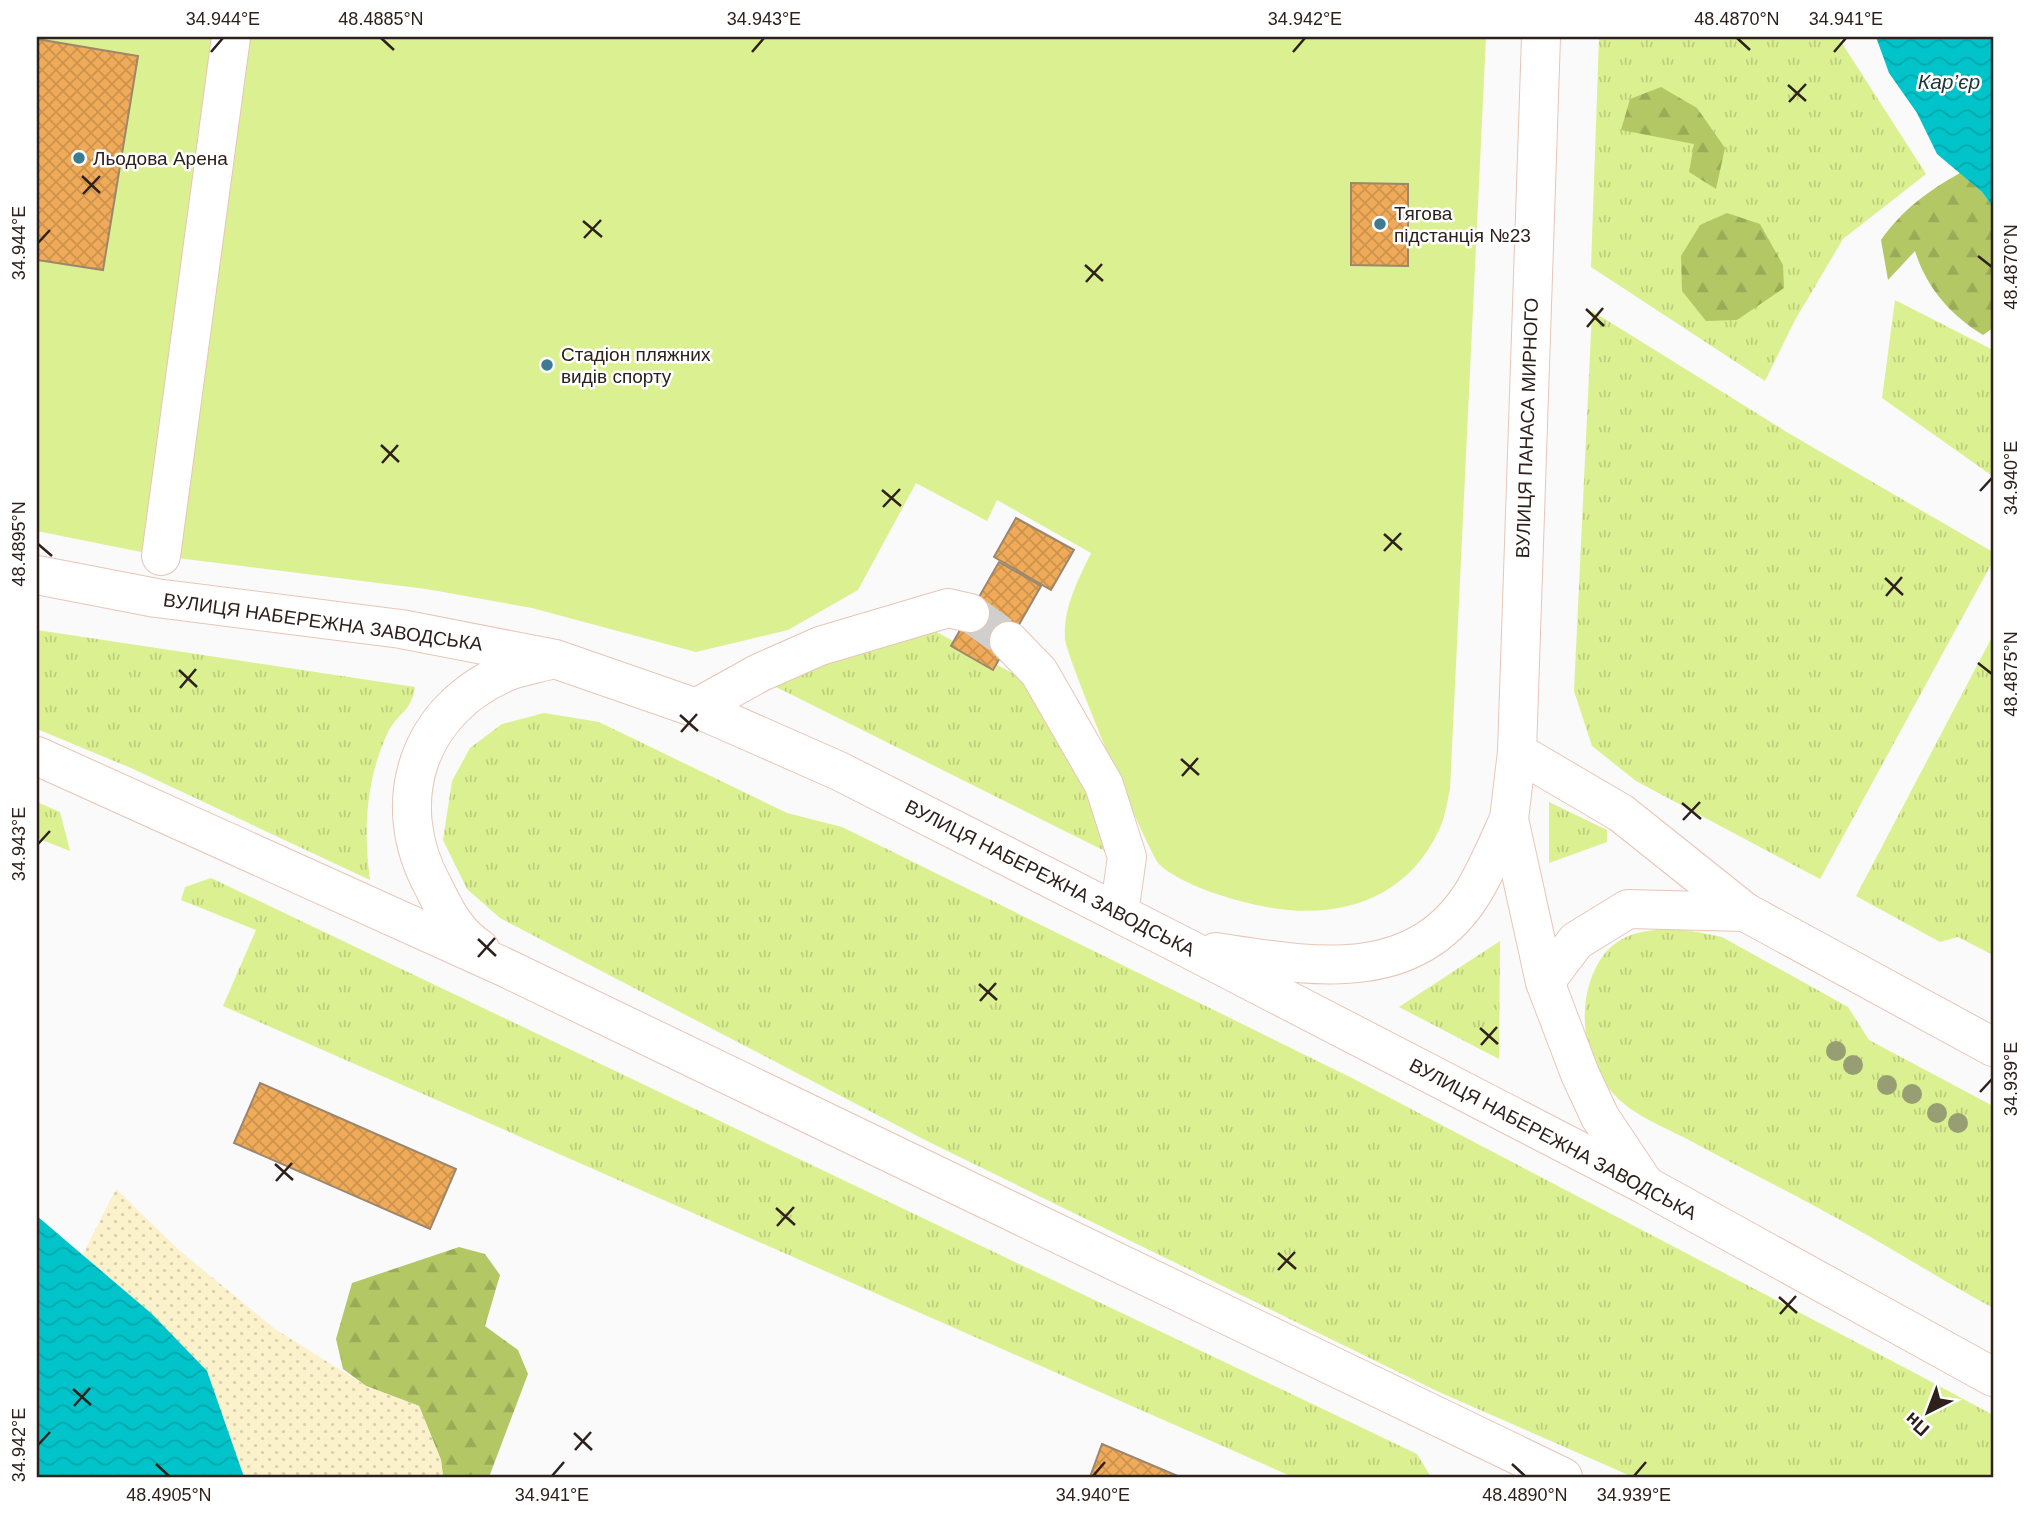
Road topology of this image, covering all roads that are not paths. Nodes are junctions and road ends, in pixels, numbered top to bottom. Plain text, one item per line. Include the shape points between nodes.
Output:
1 (231, 37) edge
2 (1541, 37) edge
3 (161, 556) dead end
4 (37, 575) edge
5 (970, 613) tunnel mouth
6 (1009, 641) tunnel mouth
7 (555, 659) junction
8 (696, 708) junction
9 (1517, 752) junction
10 (37, 757) edge
11 (1509, 819) junction
12 (1745, 912) junction
13 (1119, 913) junction
14 (1187, 947) junction
15 (504, 967) junction
16 (1545, 982) junction
17 (1993, 1047) edge
18 (1645, 1185) junction
19 (1993, 1377) edge
20 (1563, 1477) edge

1 - 3 main road
2 - 9 main road, ВУЛИЦЯ ПАНАСА МИРНОГО
4 - 7 main road, ВУЛИЦЯ НАБЕРЕЖНА ЗАВОДСЬКА via 156,598 401,629
5 - 8 main road via 948,608 820,646
6 - 13 main road via 1039,672 1104,785 1127,857
7 - 8 main road, ВУЛИЦЯ НАБЕРЕЖНА ЗАВОДСЬКА
7 - 15 main road via 510,671 457,704 420,758 412,783 412,831 423,868 463,937
8 - 13 main road, ВУЛИЦЯ НАБЕРЕЖНА ЗАВОДСЬКА via 839,771
9 - 11 main road, ВУЛИЦЯ ПАНАСА МИРНОГО
9 - 12 main road via 1620,813
10 - 15 main road
11 - 14 main road via 1473,893 1435,937 1377,962 1315,967
11 - 16 main road
12 - 16 main road via 1628,909 1576,941
12 - 17 main road
13 - 14 main road, ВУЛИЦЯ НАБЕРЕЖНА ЗАВОДСЬКА
14 - 18 main road, ВУЛИЦЯ НАБЕРЕЖНА ЗАВОДСЬКА
15 - 20 main road
16 - 18 main road via 1600,1117
18 - 19 main road, ВУЛИЦЯ НАБЕРЕЖНА ЗАВОДСЬКА

